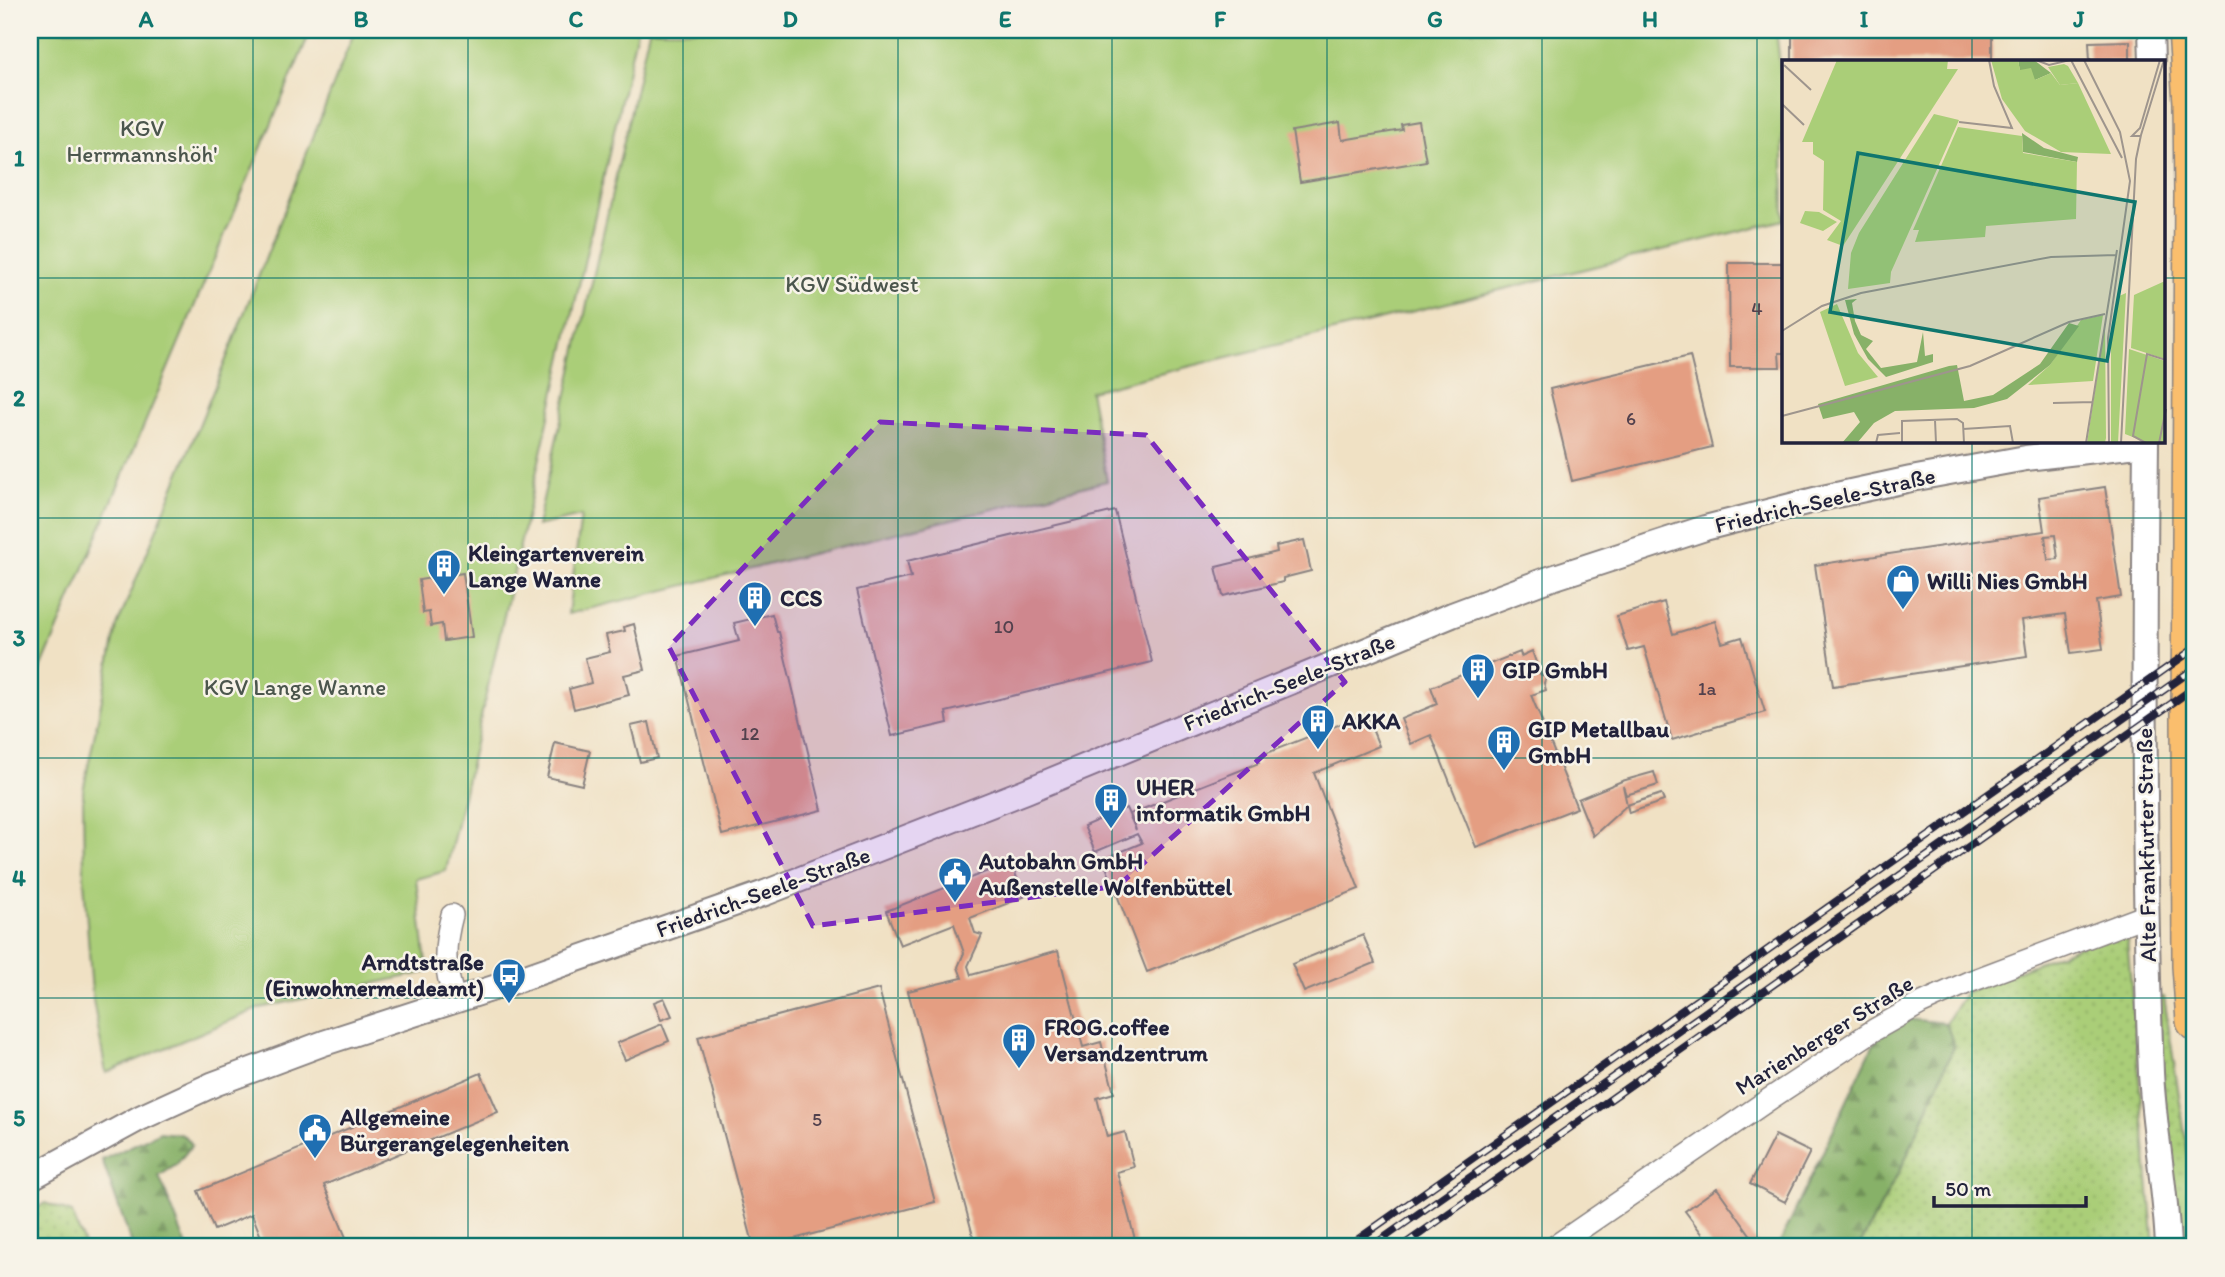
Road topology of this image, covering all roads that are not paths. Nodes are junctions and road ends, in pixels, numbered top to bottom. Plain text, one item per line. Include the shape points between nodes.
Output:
1 (2151, 30) edge
2 (2187, 30) edge
3 (2152, 60) edge
4 (2138, 443) edge
5 (2146, 443) edge
6 (452, 915) dead end
7 (2147, 915) junction
8 (455, 1001) junction
9 (2195, 1021) edge
10 (36, 1175) edge
11 (1554, 1247) edge
12 (2168, 1247) edge

1 - 3 street
2 - 9 highway via 2193,195 2190,966
4 - 8 street, Friedrich-Seele-Straße via 1885,484 1761,512 1646,546 1452,615 790,883
5 - 7 street, Alte Frankfurter Straße
6 - 8 street via 445,963
7 - 11 street, Marienberger Straße via 1920,1004 1771,1098
7 - 12 street, Alte Frankfurter Straße via 2151,1077
8 - 10 street, Friedrich-Seele-Straße via 214,1084

